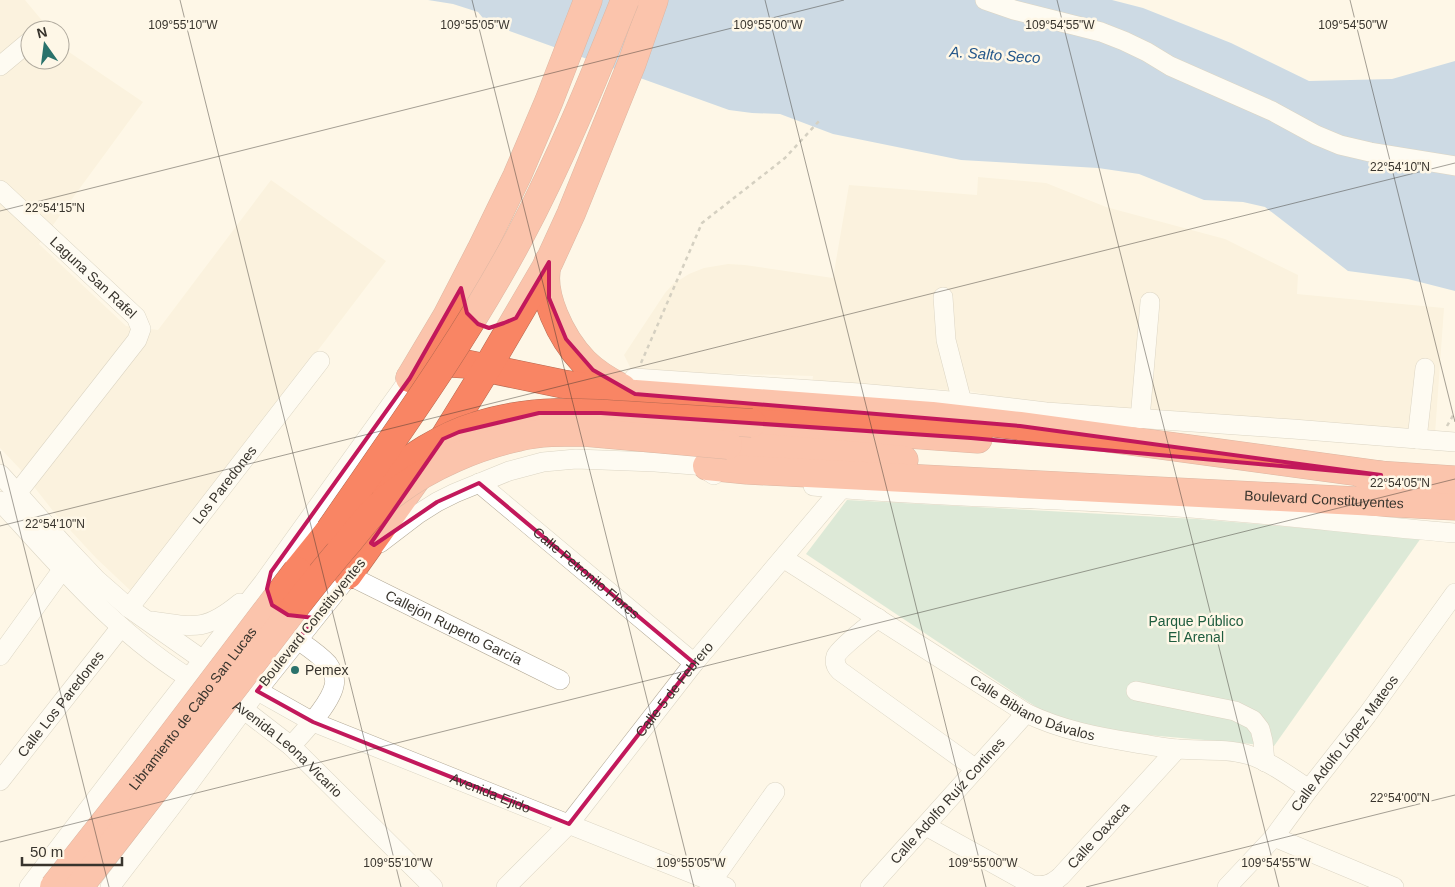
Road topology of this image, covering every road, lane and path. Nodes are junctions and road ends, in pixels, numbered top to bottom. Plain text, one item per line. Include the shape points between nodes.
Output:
1 (588, 0) edge
2 (625, 0) edge
3 (654, 0) edge
4 (985, 0) edge
5 (20, 50) edge
6 (0, 66) edge
7 (820, 120) dead end
8 (1455, 166) edge
9 (0, 190) edge
10 (548, 262) junction
11 (462, 288) junction
12 (943, 297) dead end
13 (1150, 302) dead end
14 (516, 318) junction
15 (320, 361) dead end
16 (487, 368) junction
17 (1425, 368) dead end
18 (410, 378) junction
19 (635, 386) junction
20 (962, 402) junction
21 (1140, 418) junction
22 (1417, 439) junction
23 (1455, 442) edge
24 (707, 466) junction
25 (0, 474) edge
26 (1380, 475) junction
27 (1455, 480) edge
28 (479, 483) junction
29 (841, 489) junction
30 (18, 492) junction
31 (1193, 492) junction
32 (0, 501) edge
33 (1455, 506) edge
34 (330, 530) junction
35 (1455, 533) edge
36 (783, 558) junction
37 (62, 570) junction
38 (348, 575) junction
39 (267, 578) junction
40 (1455, 594) edge
41 (129, 608) junction
42 (322, 610) junction
43 (878, 618) junction
44 (148, 620) junction
45 (121, 627) junction
46 (298, 640) junction
47 (4, 642) edge
48 (203, 660) junction
49 (694, 663) junction
50 (189, 678) junction
51 (560, 680) dead end
52 (257, 690) junction
53 (1136, 691) dead end
54 (243, 709) junction
55 (1026, 713) junction
56 (157, 719) junction
57 (313, 722) junction
58 (291, 746) junction
59 (1177, 749) junction
60 (208, 757) junction
61 (1265, 762) junction
62 (976, 769) junction
63 (0, 781) edge
64 (1309, 789) junction
65 (775, 792) dead end
66 (569, 824) junction
67 (926, 826) junction
68 (1274, 837) junction
69 (719, 884) edge
70 (29, 887) edge
71 (54, 887) edge
72 (79, 887) edge
73 (110, 887) edge
74 (433, 887) edge
75 (506, 887) edge
76 (870, 887) edge
77 (1227, 887) edge
78 (1394, 887) edge

1 - 11 highway via 517,176
2 - 34 highway, bridge via 586,97 519,238 440,371
3 - 10 highway via 571,214
4 - 8 street via 1124,41 1170,66 1340,145
5 - 6 street
7 - 19 path via 785,158 702,223
9 - 30 street, Laguna San Rafel via 136,317 141,329 137,340
10 - 14 highway
10 - 19 highway via 549,298 566,338 584,362 605,379
11 - 14 highway via 466,313 478,324 489,328
11 - 18 highway
12 - 20 street via 946,340
13 - 21 street
14 - 16 highway
15 - 41 street, Los Paredones
16 - 18 highway via 442,364 425,368
16 - 19 highway via 563,384
16 - 38 highway via 432,457
17 - 22 street
18 - 39 street
19 - 20 street via 859,393
19 - 26 highway via 991,422
20 - 21 street
21 - 22 street
22 - 23 street
24 - 28 street, Boulevard Constituyentes via 576,459 543,462
24 - 29 street via 708,471 715,475
24 - 31 highway
25 - 30 street, Avenida Leona Vicario
26 - 27 highway, Boulevard Constituyentes
26 - 34 highway, bridge via 1171,459 970,438 601,413 539,413 512,416 458,432 419,452 361,497
28 - 38 street, Boulevard Constituyentes via 437,502 412,518 366,555
28 - 49 street, Calle Petronilo Flores
29 - 35 street via 1156,505
29 - 36 street, Calle 5 de Febrero
30 - 41 street, Avenida Leona Vicario via 62,544
31 - 33 highway, Boulevard Constituyentes
31 - 72 highway, Boulevard Constituyentes, bridge via 899,459 583,432 520,436 484,447 426,472 394,492 370,515
32 - 37 street, Avenida Leona Vicario
34 - 71 highway, Libramiento de Cabo San Lucas, bridge
36 - 43 street, Calle Bibiano Dávalos
36 - 49 street, Calle 5 de Febrero
37 - 45 street, Avenida Leona Vicario
37 - 47 street
38 - 42 street, Boulevard Constituyentes
38 - 51 street, Callejón Ruperto García
39 - 42 street via 268,594 279,612 299,617
39 - 44 street via 226,615 212,622 197,626
39 - 48 street
40 - 64 street, Calle Adolfo López Mateos
41 - 44 street, Avenida Leona Vicario
42 - 46 street, Boulevard Constituyentes
43 - 55 street, Calle Bibiano Dávalos
43 - 62 street via 839,652 836,667
44 - 48 street, Avenida Leona Vicario
45 - 50 street, Avenida Leona Vicario
45 - 63 street, Calle Los Paredones
46 - 52 street, Boulevard Constituyentes
46 - 57 street via 329,666 334,677 332,694
48 - 50 street
48 - 52 street, Avenida Leona Vicario
49 - 66 street, Calle 5 de Febrero
50 - 54 street, Avenida Leona Vicario
50 - 56 street
52 - 54 street, Boulevard Constituyentes
52 - 57 street, Avenida Ejido
53 - 61 street via 1235,711 1253,720 1260,729
54 - 58 street, Avenida Leona Vicario
54 - 60 street, Boulevard Constituyentes
55 - 59 street, Calle Bibiano Dávalos via 1072,731
55 - 62 street, Calle Adolfo Ruíz Cortines
56 - 60 street via 178,711 200,716 210,734
56 - 70 street
57 - 58 street
57 - 66 street, Avenida Ejido
58 - 74 street, Avenida Leona Vicario
59 - 61 street, Calle Bibiano Dávalos via 1230,752
59 - 67 street, Calle Oaxaca via 1061,876 1047,885 1032,885
60 - 73 street, Boulevard Constituyentes
61 - 64 street, Calle Bibiano Dávalos
62 - 67 street, Calle Adolfo Ruíz Cortines
64 - 68 street, Calle Adolfo López Mateos
65 - 69 street
66 - 69 street, Avenida Ejido
66 - 75 street, Calle 5 de Febrero
67 - 76 street, Calle Adolfo Ruíz Cortines
68 - 77 street, Calle Adolfo López Mateos
68 - 78 street

